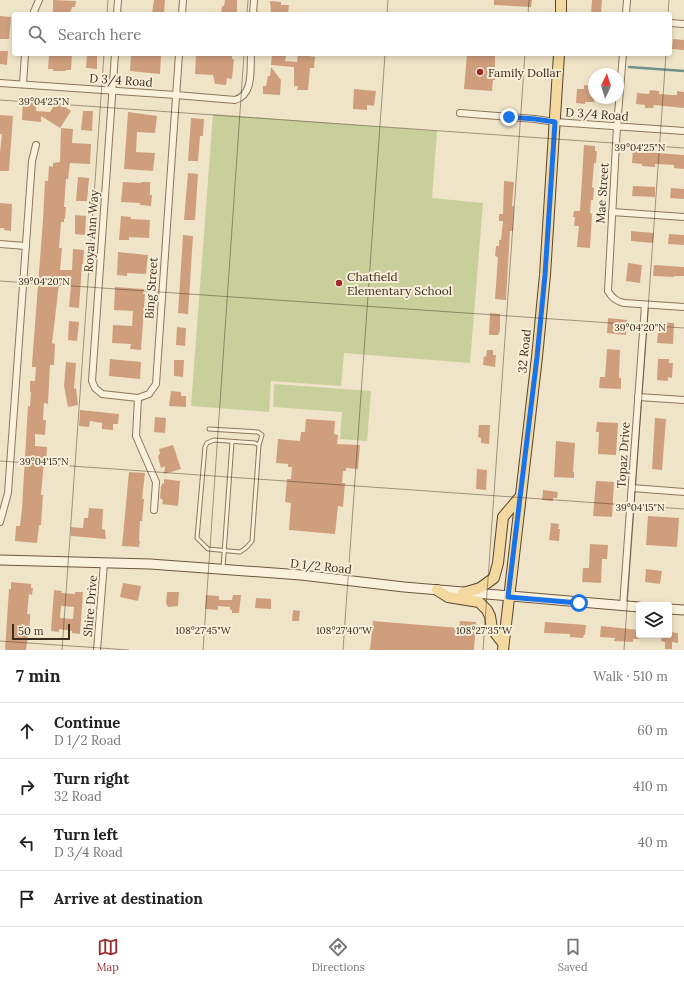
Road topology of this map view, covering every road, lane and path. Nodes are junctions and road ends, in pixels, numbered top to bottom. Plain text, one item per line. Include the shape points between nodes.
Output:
1 (39, 0) edge
2 (118, 0) edge
3 (182, 0) edge
4 (254, 0) edge
5 (562, 0) edge
6 (627, 0) edge
7 (35, 12) edge
8 (117, 12) edge
9 (182, 12) edge
10 (253, 12) edge
11 (561, 12) edge
12 (626, 12) edge
13 (672, 23) edge
14 (684, 24) edge
15 (25, 56) edge
16 (115, 56) edge
17 (179, 56) edge
18 (251, 56) edge
19 (558, 56) edge
20 (623, 56) edge
21 (0, 83) edge
22 (23, 84) junction
23 (112, 90) junction
24 (176, 95) junction
25 (460, 113) dead end
26 (555, 122) junction
27 (618, 126) junction
28 (684, 131) edge
29 (36, 145) dead end
30 (612, 212) junction
31 (684, 217) edge
32 (0, 244) edge
33 (26, 246) junction
34 (644, 305) junction
35 (684, 307) edge
36 (638, 397) junction
37 (138, 398) junction
38 (684, 400) edge
39 (209, 429) dead end
40 (232, 442) junction
41 (259, 445) junction
42 (632, 488) junction
43 (684, 492) edge
44 (520, 498) junction
45 (154, 510) dead end
46 (0, 522) edge
47 (224, 551) junction
48 (0, 560) edge
49 (104, 563) junction
50 (222, 569) junction
51 (437, 590) junction
52 (463, 593) junction
53 (508, 597) junction
54 (623, 606) junction
55 (636, 607) edge
56 (672, 609) edge
57 (684, 610) edge
58 (503, 647) edge
59 (97, 650) edge

1 - 7 street
2 - 8 street
3 - 9 street
4 - 10 street
5 - 11 main road
6 - 12 street
13 - 14 street
15 - 22 street
16 - 23 street, Royal Ann Way
17 - 24 street, Bing Street
18 - 24 street, D 3/4 Road via 248,88 239,99
19 - 26 main road, 32 Road
20 - 27 street, Mae Street
21 - 22 street, D 3/4 Road
22 - 23 street, D 3/4 Road
23 - 24 street, D 3/4 Road
23 - 37 street, Royal Ann Way via 92,381 102,394
24 - 37 street, Bing Street via 156,384 149,394
25 - 26 street, D 3/4 Road
26 - 27 street, D 3/4 Road
26 - 44 main road, 32 Road via 545,275
27 - 28 street, D 3/4 Road
27 - 30 street, Mae Street
29 - 33 street via 32,161
30 - 31 street
30 - 34 street, Mae Street via 608,291 617,302
32 - 33 street
33 - 46 street via 8,493
34 - 35 street, Mae Street
34 - 36 street, Topaz Drive
36 - 38 street
36 - 42 street, Topaz Drive
37 - 45 street via 136,436 156,482
39 - 41 lane via 258,432 262,435
40 - 41 lane
40 - 47 lane
40 - 47 lane via 214,440 205,447 197,538 208,549
41 - 47 lane via 252,541 240,552
42 - 43 street
42 - 54 street, Topaz Drive
44 - 52 main road via 503,517 494,578 480,588
44 - 53 main road, 32 Road
47 - 50 lane
48 - 49 main road, D 1/2 Road
49 - 50 main road, D 1/2 Road
49 - 59 street, Shire Drive
50 - 51 main road, D 1/2 Road
51 - 52 main road, D 1/2 Road
51 - 58 main road via 448,597 479,602 487,610 492,629
52 - 53 main road, D 1/2 Road
53 - 54 main road, D 1/2 Road
53 - 58 main road, 32 Road
54 - 55 main road, D 1/2 Road
56 - 57 main road

